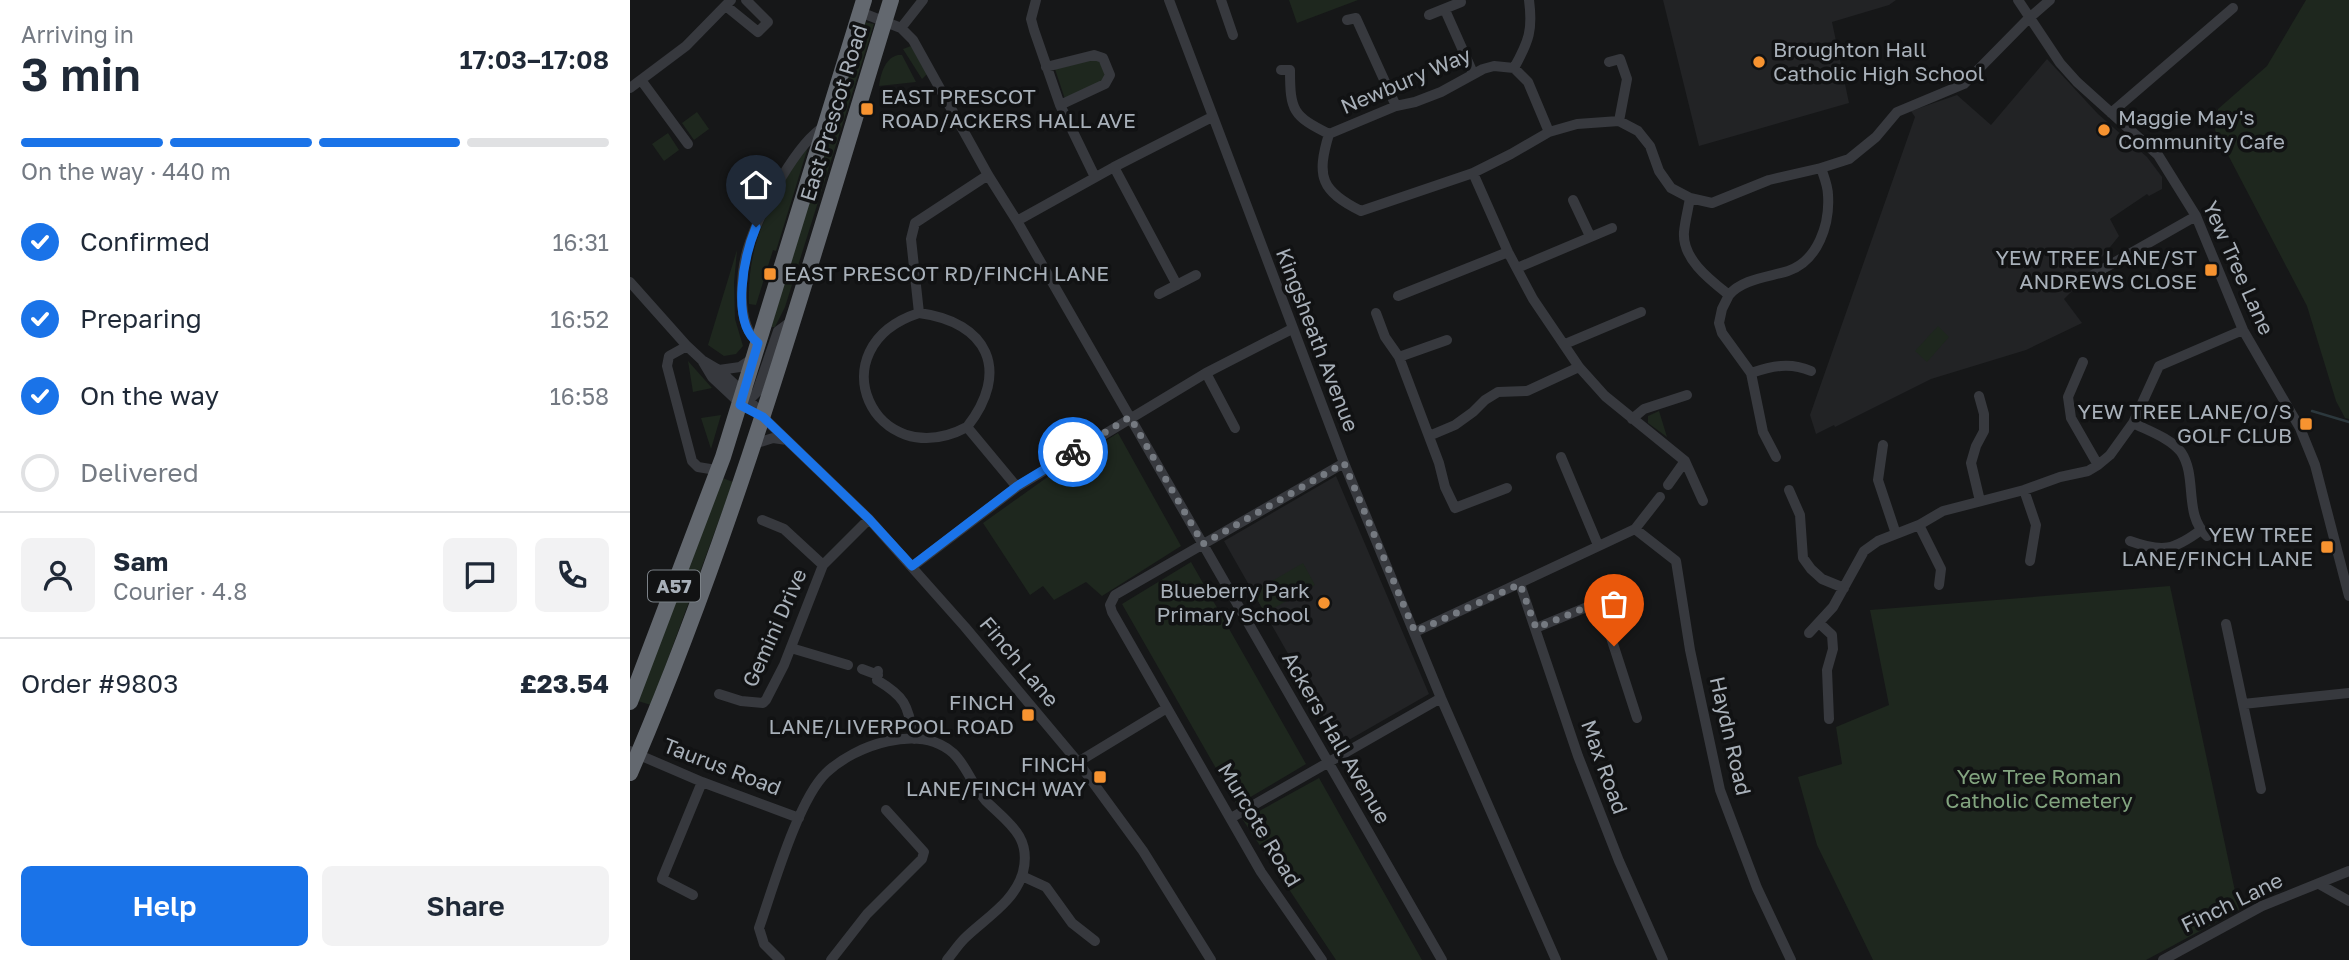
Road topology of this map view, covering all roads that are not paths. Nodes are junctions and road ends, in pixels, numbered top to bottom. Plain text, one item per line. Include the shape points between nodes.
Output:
1 (746, 0) edge
2 (891, 0) edge
3 (923, 0) edge
4 (1036, 0) edge
5 (1169, 0) edge
6 (1221, 0) edge
7 (1529, 0) edge
8 (2018, 0) edge
9 (2050, 0) edge
10 (1461, 2) dead end
11 (728, 3) edge
12 (862, 6) edge
13 (2233, 8) dead end
14 (1445, 10) junction
15 (1429, 15) dead end
16 (2028, 19) junction
17 (885, 20) junction
18 (1347, 20) dead end
19 (901, 28) junction
20 (1233, 35) dead end
21 (1609, 62) dead end
22 (1046, 67) junction
23 (1514, 68) junction
24 (1281, 70) dead end
25 (1473, 73) junction
26 (641, 80) junction
27 (630, 88) edge
28 (1060, 106) junction
29 (1396, 106) junction
30 (2111, 113) junction
31 (1212, 117) junction
32 (1619, 121) junction
33 (825, 126) junction
34 (1549, 132) junction
35 (1329, 134) junction
36 (688, 144) dead end
37 (1114, 167) junction
38 (1821, 168) junction
39 (1473, 173) junction
40 (988, 175) junction
41 (1095, 177) junction
42 (1690, 198) junction
43 (1573, 200) dead end
44 (2196, 216) junction
45 (1017, 221) junction
46 (1612, 228) dead end
47 (1591, 236) junction
48 (1508, 252) junction
49 (1517, 268) junction
50 (1196, 275) dead end
51 (2087, 278) dead end
52 (630, 282) edge
53 (1177, 285) junction
54 (1159, 294) dead end
55 (1729, 295) junction
56 (1398, 296) dead end
57 (1641, 312) dead end
58 (919, 313) junction
59 (1376, 313) dead end
60 (793, 320) junction
61 (1292, 329) junction
62 (2243, 330) junction
63 (1447, 340) dead end
64 (1565, 344) junction
65 (687, 346) junction
66 (756, 350) junction
67 (1399, 357) junction
68 (702, 360) junction
69 (2083, 362) dead end
70 (1579, 367) junction
71 (719, 370) junction
72 (1811, 371) dead end
73 (1206, 373) junction
74 (1751, 373) junction
75 (1687, 395) dead end
76 (1979, 396) dead end
77 (745, 399) junction
78 (763, 417) junction
79 (1130, 417) junction
80 (1632, 419) junction
81 (2133, 423) junction
82 (967, 427) junction
83 (1234, 428) dead end
84 (1429, 436) junction
85 (787, 440) junction
86 (754, 444) junction
87 (1883, 445) dead end
88 (1561, 457) dead end
89 (1776, 457) dead end
90 (1685, 461) junction
91 (1344, 463) junction
92 (2098, 464) junction
93 (716, 470) junction
94 (1668, 485) dead end
95 (1017, 486) junction
96 (1507, 488) dead end
97 (1789, 490) dead end
98 (2024, 490) junction
99 (1660, 497) dead end
100 (1703, 501) dead end
101 (1980, 501) junction
102 (869, 519) junction
103 (761, 520) dead end
104 (1919, 525) junction
105 (1635, 529) junction
106 (1896, 534) junction
107 (2130, 541) dead end
108 (1203, 544) junction
109 (1598, 545) junction
110 (2030, 561) dead end
111 (823, 565) junction
112 (912, 566) junction
113 (1520, 584) junction
114 (1939, 585) dead end
115 (1844, 588) junction
116 (2349, 596) edge
117 (1819, 623) junction
118 (2227, 624) dead end
119 (1536, 628) junction
120 (1415, 632) junction
121 (1809, 633) dead end
122 (791, 648) junction
123 (848, 665) dead end
124 (862, 669) dead end
125 (2349, 693) edge
126 (719, 694) dead end
127 (1441, 698) junction
128 (630, 702) edge
129 (2243, 704) junction
130 (1167, 708) junction
131 (1637, 718) dead end
132 (1829, 719) dead end
133 (914, 739) junction
134 (634, 753) edge
135 (1327, 761) junction
136 (1078, 762) junction
137 (630, 773) edge
138 (702, 782) junction
139 (2261, 789) dead end
140 (886, 810) dead end
141 (799, 818) junction
142 (1231, 818) junction
143 (2349, 872) edge
144 (1022, 876) junction
145 (2319, 884) junction
146 (694, 895) dead end
147 (2349, 901) edge
148 (1095, 941) dead end
149 (780, 960) edge
150 (831, 960) edge
151 (947, 960) edge
152 (1211, 960) edge
153 (1322, 960) edge
154 (1442, 960) edge
155 (1556, 960) edge
156 (1664, 960) edge
157 (1791, 960) edge
158 (2163, 960) edge

1 - 11 street via 768,22 758,32
2 - 17 highway, East Prescot Road / A57
3 - 19 street, East Prescot Road
4 - 22 street via 1031,19
5 - 31 street, Kingsheath Avenue
6 - 20 street
7 - 23 street via 1532,25
8 - 16 street, Yew Tree Lane
9 - 16 street
10 - 14 street
11 - 26 street via 686,46
12 - 17 street, East Prescot Road
12 - 33 highway, East Prescot Road / A57
13 - 30 street
14 - 15 street
14 - 25 street
16 - 30 street, Yew Tree Lane via 2060,63
16 - 38 street via 1964,84 1897,112 1849,159
17 - 19 street, East Prescot Road
17 - 60 highway, East Prescot Road / A57
18 - 29 street via 1356,18
19 - 40 street, Ackers Hall Avenue via 914,40
21 - 32 street via 1620,59 1627,79
22 - 28 street
22 - 28 street via 1094,55 1106,62 1110,75 1105,84
23 - 25 street, Newbury Way via 1494,66
23 - 34 street via 1528,82
24 - 35 street via 1290,70 1290,98 1301,120
25 - 29 street, Newbury Way via 1441,92
26 - 27 street
26 - 36 street
28 - 41 street
29 - 35 street, Newbury Way
30 - 44 street, Yew Tree Lane via 2158,155
31 - 37 street
31 - 61 street, Kingsheath Avenue
32 - 34 street via 1577,124
32 - 42 street via 1638,131 1671,188
33 - 66 highway, East Prescot Road / A57
33 - 66 street, East Prescot Road via 799,150 749,243 743,277 744,319
34 - 39 street
35 - 39 street, Newbury Way via 1321,160 1327,187 1337,200 1361,211
37 - 41 street
37 - 53 street
38 - 42 street via 1769,180 1712,203
38 - 55 street via 1828,194 1825,226 1816,251 1792,270 1736,286
39 - 48 street
40 - 45 street, Ackers Hall Avenue
40 - 58 street via 915,223 911,239
41 - 45 street
42 - 55 street via 1683,236 1691,258
43 - 47 street
44 - 51 street
44 - 62 street, Yew Tree Lane
45 - 79 street, Ackers Hall Avenue
46 - 47 street
47 - 49 street
48 - 49 street
48 - 56 street
49 - 64 street
50 - 53 street
52 - 65 street
53 - 54 street
55 - 74 street via 1719,323 1721,333
57 - 64 street
58 - 82 street via 940,316 969,331 986,353 989,385
58 - 82 street via 885,331 869,351 863,374 866,396 888,427 907,436 953,434
59 - 67 street
60 - 77 street via 778,331 757,392
60 - 78 highway, East Prescot Road / A57
61 - 73 street
61 - 91 street, Kingsheath Avenue
62 - 81 street via 2159,366
62 - 116 street, Yew Tree Lane via 2300,428 2315,465
63 - 67 street
64 - 70 street
65 - 68 street
65 - 93 street via 669,356 667,366 691,461
66 - 71 street via 740,367
66 - 77 highway, East Prescot Road / A57
67 - 84 street
68 - 71 street
68 - 77 street via 712,377
69 - 92 street via 2068,397 2071,418
70 - 80 street
70 - 84 street via 1527,391 1498,392 1455,425
71 - 77 street
72 - 74 street via 1798,365
73 - 79 street
73 - 83 street
74 - 89 street via 1763,432
75 - 80 street via 1644,409
76 - 101 street via 1984,431 1971,463
77 - 78 street, Finch Lane
77 - 93 highway, East Prescot Road / A57
78 - 85 street, Finch Lane
78 - 86 highway, East Prescot Road / A57
79 - 95 street
79 - 108 street, Ackers Hall Avenue
80 - 90 street
81 - 92 street
81 - 107 street via 2181,452 2195,515 2204,533 2171,548
82 - 95 street
84 - 96 street via 1455,508
85 - 86 street via 774,438
85 - 102 street, Finch Lane
86 - 134 highway, East Prescot Road / A57 via 678,661
87 - 106 street via 1878,480
88 - 109 street
90 - 94 street
90 - 100 street
91 - 108 street
91 - 120 street, Kingsheath Avenue
92 - 98 street
93 - 128 highway, East Prescot Road / A57
95 - 112 street
97 - 115 street via 1800,515 1803,558 1822,579
98 - 101 street
98 - 110 street via 2036,526
99 - 105 street
101 - 104 street via 1943,511
102 - 111 street, Gemini Drive
102 - 112 street, Finch Lane
103 - 111 street, Gemini Drive via 784,529
104 - 106 street
104 - 114 street via 1941,569
105 - 109 street
105 - 157 street, Haydn Road via 1676,561 1720,790 1757,888
106 - 115 street via 1864,551
108 - 130 street, Murcote Road via 1115,596 1110,605
108 - 135 street, Ackers Hall Avenue
109 - 113 street
111 - 122 street, Gemini Drive
112 - 136 street, Finch Lane
113 - 119 street, Max Road
113 - 120 street
115 - 117 street
117 - 121 street
117 - 132 street via 1832,635 1827,670
118 - 129 street
119 - 131 street via 1587,607 1599,607
119 - 156 street, Max Road via 1578,756
120 - 127 street, Kingsheath Avenue
122 - 123 street
122 - 126 street, Gemini Drive via 763,703
124 - 133 street via 878,673 877,680 899,693
125 - 129 street
127 - 135 street
127 - 155 street, Kingsheath Avenue
129 - 139 street
130 - 136 street
130 - 142 street, Murcote Road
133 - 141 street via 851,754 818,781
133 - 144 street via 956,755 976,790 1014,826 1023,854
134 - 137 highway, East Prescot Road / A57
134 - 138 street, Taurus Road
135 - 142 street
135 - 154 street, Ackers Hall Avenue
136 - 152 street, Finch Lane via 1143,851
138 - 141 street, Taurus Road
138 - 146 street via 662,879
140 - 150 street via 924,852 922,859
141 - 149 street via 759,928 764,944
142 - 153 street, Murcote Road via 1261,872
143 - 145 street, Finch Lane
144 - 148 street via 1046,887 1072,923
144 - 151 street via 1004,902
145 - 147 street
145 - 158 street, Finch Lane via 2262,906

